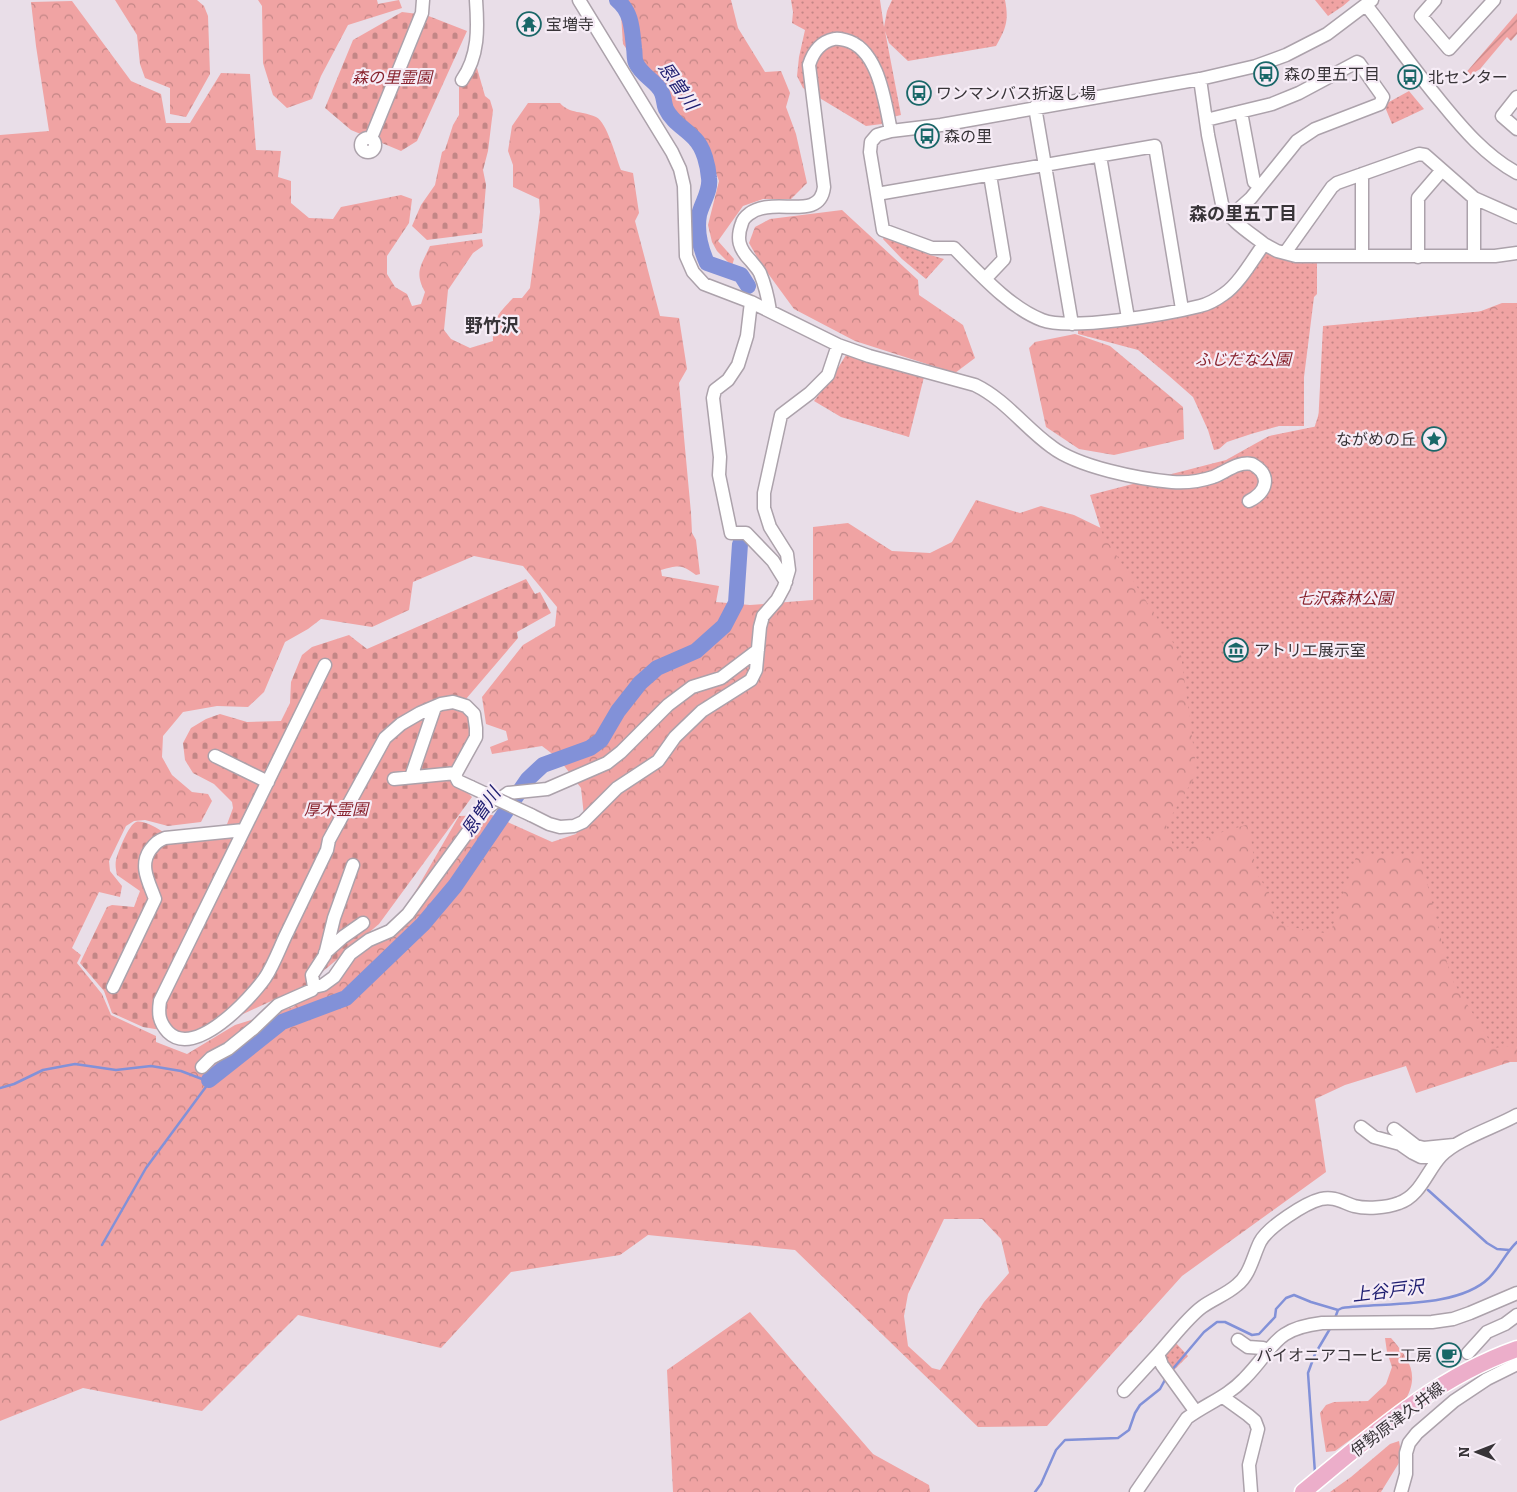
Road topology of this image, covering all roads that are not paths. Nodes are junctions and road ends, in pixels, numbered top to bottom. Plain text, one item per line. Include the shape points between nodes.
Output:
1 (423, 0) edge
2 (476, 0) edge
3 (579, 0) edge
4 (1435, 0) edge
5 (1494, 0) edge
6 (1369, 2) edge
7 (1200, 79) junction
8 (462, 80) dead end
9 (1517, 97) edge
10 (1035, 107) junction
11 (1242, 112) junction
12 (1206, 120) junction
13 (1517, 129) edge
14 (891, 132) junction
15 (371, 138) dead end
16 (1100, 156) junction
17 (1045, 164) junction
18 (1442, 170) junction
19 (1517, 173) edge
20 (1362, 174) junction
21 (990, 175) junction
22 (1260, 187) junction
23 (877, 194) junction
24 (1474, 198) junction
25 (1230, 217) junction
26 (1517, 217) edge
27 (1264, 244) junction
28 (1285, 253) junction
29 (1517, 253) edge
30 (1362, 256) junction
31 (1474, 256) junction
32 (1418, 257) junction
33 (985, 279) junction
34 (751, 302) junction
35 (1182, 309) junction
36 (770, 311) junction
37 (1128, 318) junction
38 (1072, 324) junction
39 (838, 344) junction
40 (1249, 501) dead end
41 (786, 582) junction
42 (758, 650) junction
43 (325, 665) dead end
44 (435, 707) junction
45 (215, 756) dead end
46 (456, 773) junction
47 (411, 777) junction
48 (394, 779) dead end
49 (268, 782) junction
50 (244, 830) junction
51 (220, 833) junction
52 (233, 852) junction
53 (353, 865) dead end
54 (363, 923) dead end
55 (325, 953) junction
56 (113, 987) dead end
57 (314, 987) junction
58 (202, 1066) dead end
59 (1517, 1115) edge
60 (1361, 1127) dead end
61 (1394, 1129) dead end
62 (1457, 1144) junction
63 (1440, 1157) junction
64 (1517, 1292) edge
65 (1517, 1315) edge
66 (1238, 1340) dead end
67 (1517, 1349) edge
68 (1268, 1350) junction
69 (1468, 1353) dead end
70 (1158, 1354) junction
71 (1517, 1364) edge
72 (1124, 1391) dead end
73 (1223, 1397) junction
74 (1196, 1412) junction
75 (1136, 1492) edge
76 (1251, 1492) edge
77 (1303, 1492) edge
78 (1401, 1492) edge

1 - 15 street via 422,13
2 - 8 street via 477,36 470,68
3 - 34 street via 680,169 684,186 686,256 693,272 704,284
4 - 5 street via 1421,16 1449,49
6 - 7 street via 1327,34 1286,55 1256,66
6 - 19 street via 1426,84 1468,134
7 - 10 street
7 - 12 street
9 - 13 street via 1498,112
10 - 14 street
10 - 17 street
11 - 12 street
11 - 22 street via 1254,182
11 - 22 street via 1298,93 1357,62 1383,97 1380,104 1315,130 1298,141
12 - 25 street via 1219,195
14 - 23 street via 877,135 872,142 870,152
14 - 36 street via 881,84 869,58 851,42 837,38 818,47 809,65 823,194 809,207 756,208 743,220 738,237 744,255 760,272
16 - 17 street
16 - 35 street via 1155,146
16 - 37 street
17 - 21 street
17 - 38 street
18 - 20 street via 1425,155 1419,154
18 - 24 street
18 - 32 street via 1418,198
20 - 28 street via 1332,187
20 - 30 street
21 - 23 street
21 - 33 street via 1004,259
22 - 25 street
23 - 33 street via 884,232 932,248 954,248
24 - 26 street
24 - 31 street
25 - 27 street
27 - 28 street
27 - 35 street via 1226,293 1201,306
28 - 30 street via 1296,256
29 - 31 street
30 - 32 street
31 - 32 street
33 - 38 street via 1024,312 1050,323
34 - 36 street
34 - 41 street via 747,336 738,364 728,380 714,390 719,475 731,532 746,532 773,561
35 - 37 street
36 - 39 street
37 - 38 street
39 - 40 street via 869,356 964,381 991,393 1053,448 1092,466 1131,477 1174,482 1211,478 1243,463 1252,464 1262,473 1264,485 1262,492
39 - 41 street via 828,375 781,414 776,434 764,508 770,527 787,554 789,570
41 - 42 street via 777,600 763,616
42 - 46 street, bridge via 756,670 751,680 702,711 676,736 658,761 617,788 583,822 574,826 560,827 531,816 458,781
42 - 57 street via 721,678 692,687 668,705 607,763 547,789 508,793 483,811 408,914 390,931 369,940 350,954 334,977
43 - 49 street
44 - 46 street via 453,702 466,706 474,714 476,737
44 - 47 street
44 - 52 street via 400,724 385,738 329,840 265,977 230,1016 205,1034 179,1040 162,1026 158,1014 160,1001
45 - 49 street
46 - 47 street
47 - 48 street
49 - 50 street
50 - 51 street
50 - 52 street
51 - 52 street
51 - 56 street via 165,838 157,841 145,858 144,867 155,899
53 - 55 street
54 - 55 street
55 - 57 street via 312,975
57 - 58 street via 278,1005
59 - 62 street
60 - 63 street via 1374,1137 1400,1144 1421,1157
61 - 62 street via 1416,1146 1424,1148
62 - 63 street
63 - 70 street via 1421,1185 1399,1203 1359,1207 1323,1198 1287,1217 1261,1240 1246,1276 1202,1307
64 - 68 street via 1452,1319 1304,1325 1279,1337
65 - 69 street via 1487,1332
66 - 68 street via 1248,1347
67 - 77 main road, 伊勢原津久井線 via 1466,1371 1422,1397
68 - 73 street via 1244,1379
70 - 72 street
70 - 74 street via 1162,1365
71 - 78 street via 1462,1396 1417,1433 1406,1454 1406,1474
73 - 74 street
73 - 76 street via 1255,1421 1258,1428 1249,1465
74 - 75 street via 1182,1424

